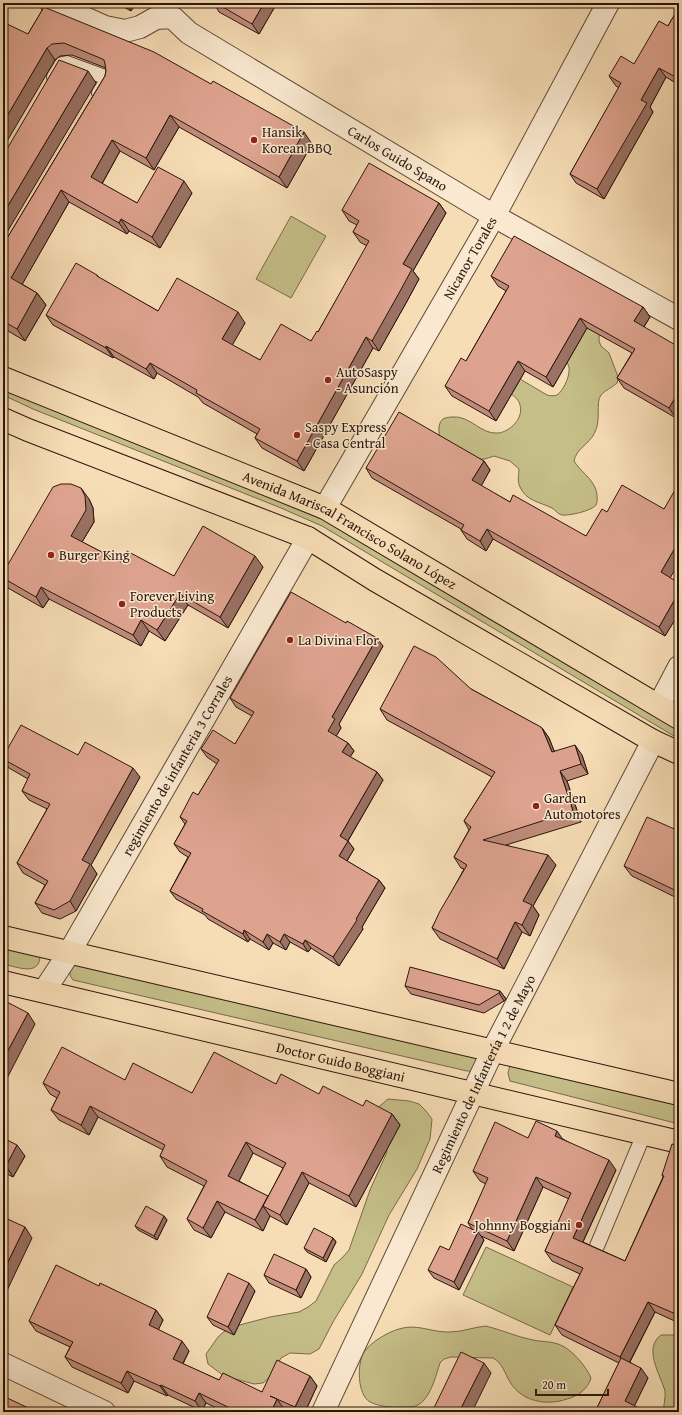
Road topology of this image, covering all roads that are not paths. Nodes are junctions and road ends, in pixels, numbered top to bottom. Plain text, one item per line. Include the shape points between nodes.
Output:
1 (51, 3) edge
2 (608, 3) edge
3 (160, 10) edge
4 (46, 91) edge
5 (93, 103) edge
6 (494, 216) junction
7 (679, 319) edge
8 (3, 378) edge
9 (3, 419) edge
10 (326, 508) junction
11 (308, 538) junction
12 (679, 667) edge
13 (658, 705) junction
14 (679, 718) edge
15 (654, 741) junction
16 (679, 753) edge
17 (3, 937) edge
18 (69, 953) junction
19 (3, 982) edge
20 (44, 991) junction
21 (492, 1050) junction
22 (472, 1093) junction
23 (679, 1094) edge
24 (644, 1134) junction
25 (679, 1142) edge
26 (597, 1246) dead end
27 (3, 1364) edge
28 (104, 1412) edge
29 (323, 1412) edge

1 - 3 street, Carlos Guido Spano via 105,28 125,31 140,27
2 - 6 street, Nicanor Torales
3 - 6 street, Carlos Guido Spano via 190,33
4 - 5 lane via 62,64 69,63 105,77 106,83
6 - 7 street, Carlos Guido Spano
6 - 10 street, Nicanor Torales
8 - 10 main road, Avenida Mariscal Francisco Solano López
9 - 11 main road, Avenida Mariscal Francisco Solano López
10 - 13 main road, Avenida Mariscal Francisco Solano López
11 - 15 main road, Avenida Mariscal Francisco Solano López via 375,580
11 - 18 street, regimiento de infanteria 3 Corrales
12 - 13 street
13 - 14 main road, Avenida Mariscal Francisco Solano López
15 - 16 main road, Avenida Mariscal Francisco Solano López
15 - 21 street, Regimiento de Infantería 1 2 de Mayo
17 - 18 main road
18 - 20 street, regimiento de infanteria 3 Corrales
18 - 21 main road
19 - 20 main road, Doctor Guido Boggiani
20 - 22 main road, Doctor Guido Boggiani
21 - 22 street, Regimiento de Infantería 1 2 de Mayo
21 - 23 main road
22 - 24 main road, Doctor Guido Boggiani
22 - 29 street, Regimiento de Infantería 1 2 de Mayo
24 - 25 main road, Doctor Guido Boggiani
24 - 26 lane
27 - 28 street

